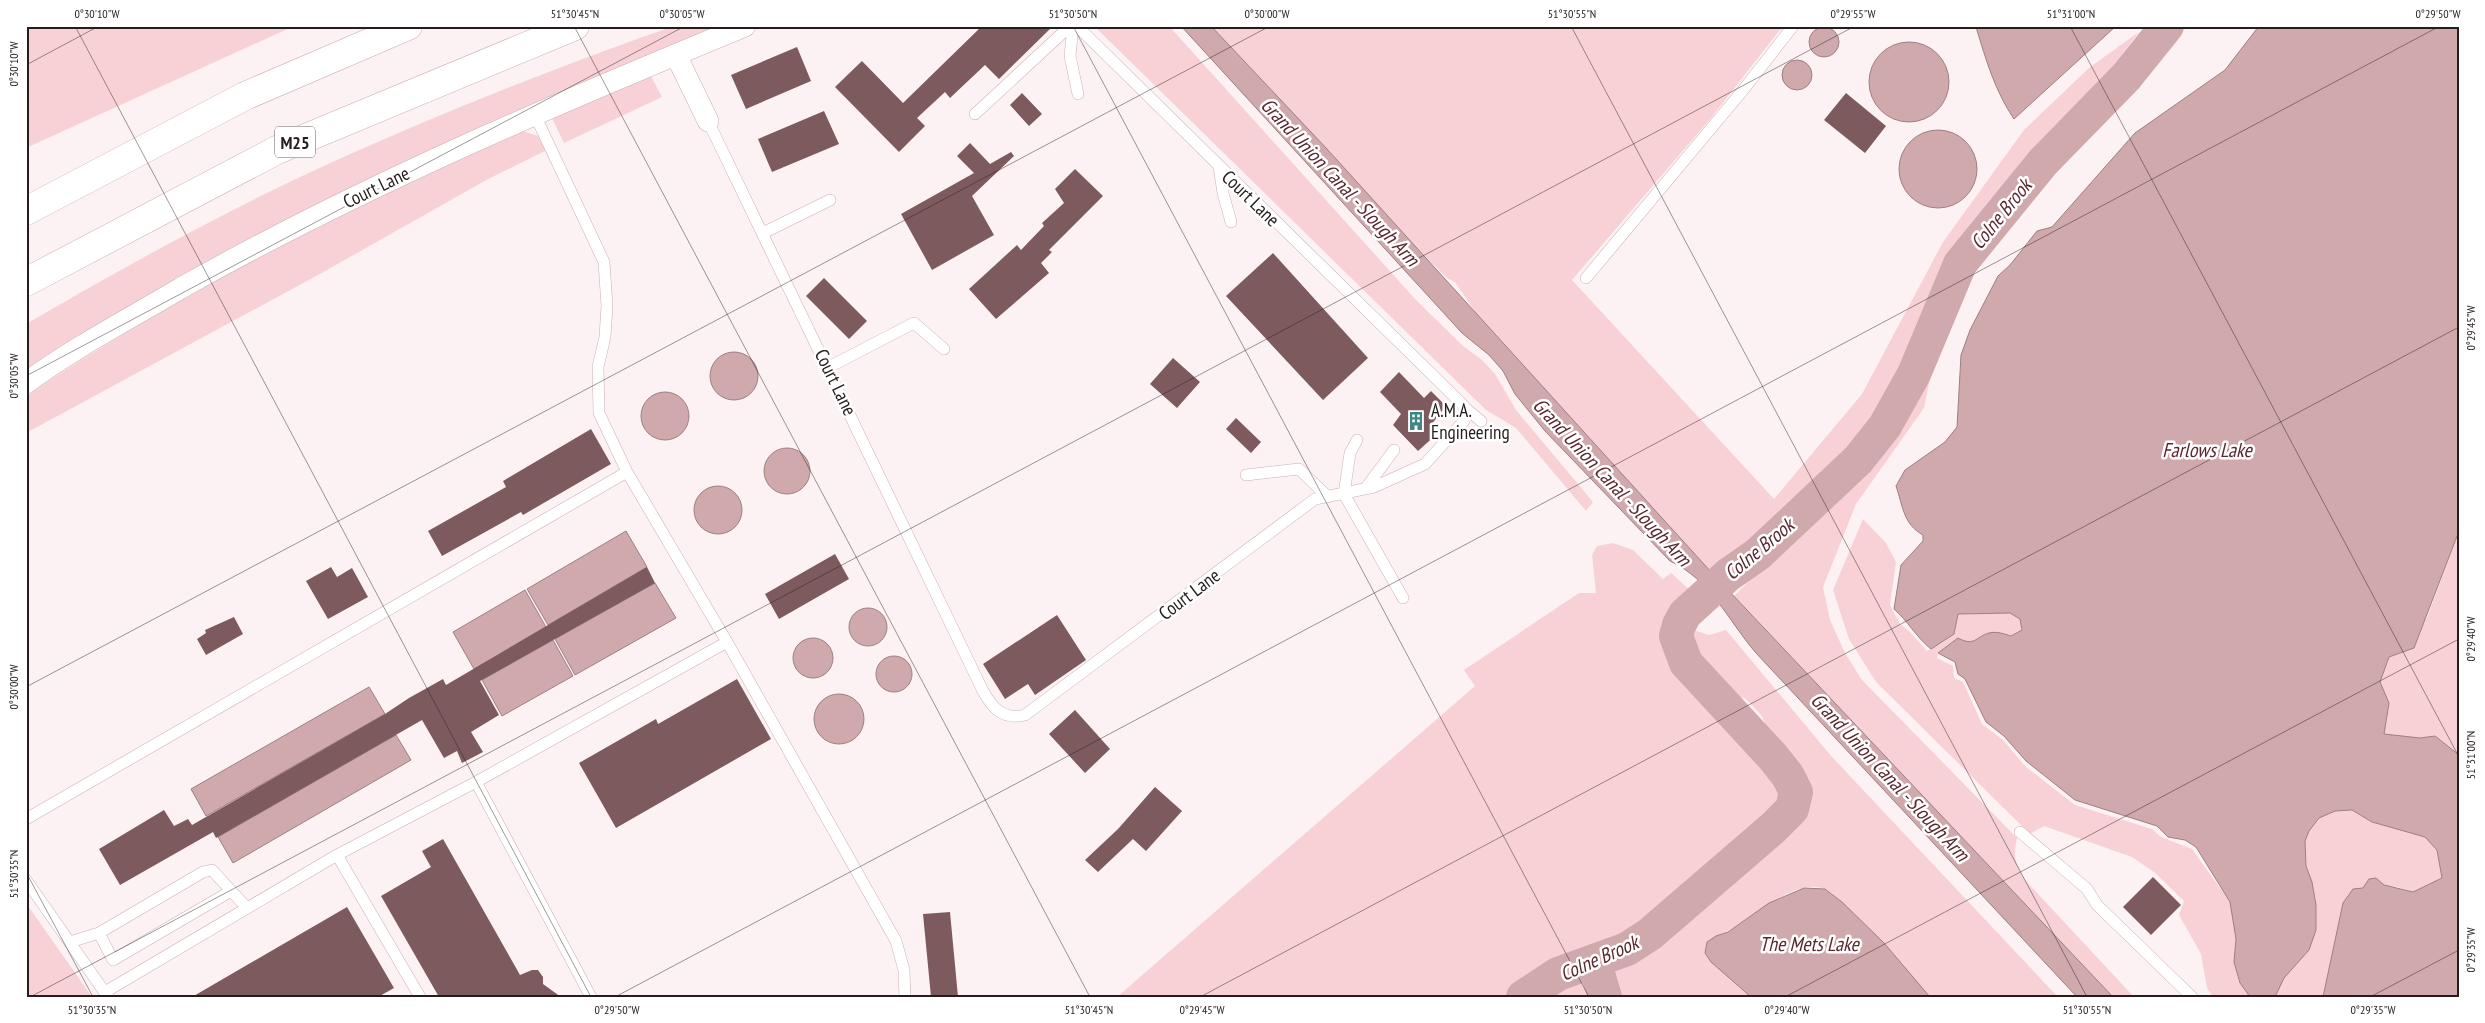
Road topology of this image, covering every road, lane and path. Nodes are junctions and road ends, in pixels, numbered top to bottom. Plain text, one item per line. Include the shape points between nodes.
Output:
1 (408, 26) edge
2 (575, 26) edge
3 (745, 26) edge
4 (1073, 26) edge
5 (1793, 26) edge
6 (676, 55) junction
7 (1078, 94) dead end
8 (975, 114) dead end
9 (535, 115) junction
10 (708, 121) joint
11 (1219, 167) junction
12 (830, 200) dead end
13 (26, 211) edge
14 (1231, 222) dead end
15 (763, 233) junction
16 (1586, 278) dead end
17 (26, 282) edge
18 (944, 349) dead end
19 (829, 367) junction
20 (26, 383) edge
21 (1465, 408) junction
22 (1481, 421) dead end
23 (1356, 440) dead end
24 (1394, 450) dead end
25 (627, 472) junction
26 (1246, 475) dead end
27 (1365, 489) junction
28 (1344, 494) junction
29 (1328, 497) junction
30 (1404, 598) dead end
31 (727, 642) junction
32 (476, 782) junction
33 (26, 819) edge
34 (2020, 832) dead end
35 (337, 855) junction
36 (26, 880) edge
37 (231, 891) junction
38 (246, 907) junction
39 (100, 932) junction
40 (70, 942) junction
41 (106, 994) edge
42 (420, 997) edge
43 (591, 997) edge
44 (905, 997) edge
45 (2192, 997) edge

1 - 13 highway via 245,96
2 - 17 highway, M25 via 277,150
3 - 6 street, Court Lane
4 - 7 lane via 1070,56
4 - 8 lane
4 - 11 lane, Court Lane
5 - 16 lane
6 - 9 street, Court Lane
6 - 10 street
9 - 20 street, Court Lane via 344,202 218,268 60,357
9 - 25 lane via 604,262 607,306 605,337 598,367 599,413
10 - 15 lane, Court Lane
11 - 14 lane
11 - 21 lane, Court Lane
12 - 15 lane
15 - 19 lane, Court Lane
18 - 19 lane via 914,323
19 - 29 lane, Court Lane via 983,691 996,711 1011,717 1024,715 1037,707 1315,500
21 - 22 lane
21 - 27 lane, Court Lane via 1464,422 1425,464
23 - 28 lane via 1350,453
24 - 27 lane
25 - 31 lane
25 - 33 lane
26 - 29 lane via 1299,469
27 - 28 lane, Court Lane
28 - 29 lane, Court Lane
28 - 30 lane
31 - 32 lane
31 - 44 lane via 896,941 904,970
32 - 35 lane
32 - 43 lane
34 - 45 lane via 2087,889 2097,905
35 - 38 lane
35 - 42 lane
36 - 40 lane
37 - 38 lane
37 - 39 lane via 212,870 203,872
37 - 39 lane via 113,960
38 - 41 lane
39 - 40 lane
40 - 41 lane

